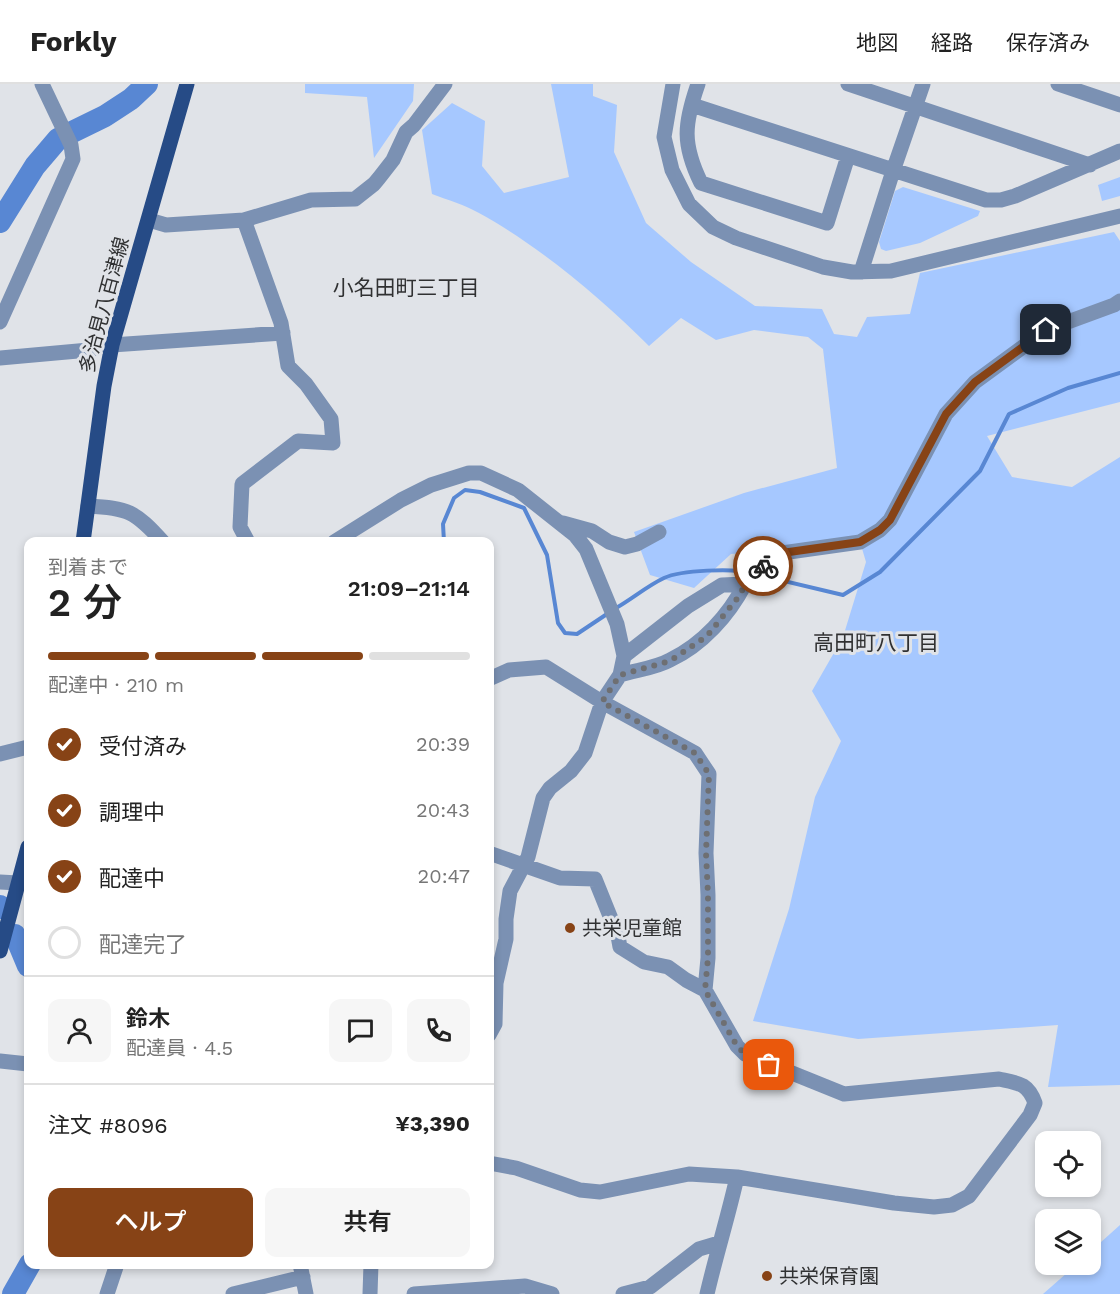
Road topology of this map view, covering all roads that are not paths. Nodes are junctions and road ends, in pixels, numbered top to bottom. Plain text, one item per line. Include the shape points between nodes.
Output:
1 (42, 84) edge
2 (187, 84) edge
3 (445, 84) edge
4 (673, 84) edge
5 (698, 84) edge
6 (848, 84) edge
7 (923, 84) edge
8 (1058, 84) edge
9 (692, 105) junction
10 (1120, 105) edge
11 (916, 106) junction
12 (1120, 151) edge
13 (848, 156) junction
14 (1090, 165) junction
15 (893, 171) junction
16 (1120, 216) edge
17 (149, 220) junction
18 (244, 220) junction
19 (861, 272) junction
20 (1120, 301) edge
21 (0, 322) edge
22 (283, 333) junction
23 (112, 345) junction
24 (0, 358) edge
25 (88, 506) junction
26 (560, 522) junction
27 (659, 532) dead end
28 (84, 537) edge
29 (159, 537) edge
30 (246, 537) edge
31 (342, 537) edge
32 (747, 582) junction
33 (624, 657) junction
34 (620, 675) junction
35 (494, 677) edge
36 (602, 702) junction
37 (24, 748) edge
38 (0, 754) edge
39 (494, 855) edge
40 (24, 861) edge
41 (525, 864) junction
42 (0, 882) edge
43 (18, 883) junction
44 (0, 951) edge
45 (705, 990) junction
46 (494, 1026) edge
47 (0, 1060) edge
48 (24, 1063) edge
49 (494, 1164) edge
50 (737, 1177) junction
51 (718, 1243) junction
52 (115, 1269) edge
53 (371, 1269) edge
54 (301, 1271) edge
55 (501, 1291) edge
56 (107, 1294) edge
57 (233, 1294) edge
58 (306, 1294) edge
59 (370, 1294) edge
60 (414, 1294) edge
61 (552, 1294) edge
62 (623, 1294) edge
63 (707, 1294) edge

1 - 21 street via 71,145 73,159
2 - 17 main road, 多治見八百津線
3 - 18 street via 406,132 380,178 355,199 311,200
4 - 19 street via 664,137 672,170 689,204 713,226 736,238 823,267
5 - 9 street
6 - 11 street
7 - 11 street
8 - 10 street
9 - 13 street
9 - 13 street via 686,136 701,183 827,223
11 - 14 street
11 - 15 street
12 - 14 street
13 - 15 street
14 - 15 street via 1001,200 971,196
15 - 19 street
16 - 19 street via 891,271
17 - 18 street via 166,225
17 - 23 main road, 多治見八百津線
18 - 22 street
20 - 32 street via 1046,330 975,382 946,414 890,520 880,530 860,542 782,553
22 - 23 street
22 - 30 street via 288,366 331,419 333,443 298,441 242,484 240,526
23 - 24 street
23 - 25 main road, 多治見八百津線
25 - 28 main road, 多治見八百津線
25 - 29 street via 119,508 134,514
26 - 27 street via 592,531 625,547
26 - 31 street via 518,490 469,473 401,500
26 - 33 street via 586,549 615,619
32 - 33 street via 722,585 688,606
32 - 34 street via 707,636 670,661
33 - 34 street
34 - 36 street
35 - 36 street via 509,670 546,667
36 - 41 street via 585,753 543,798
36 - 45 street via 695,753 709,774
37 - 38 street
39 - 41 street
40 - 43 main road
41 - 45 street via 560,878 595,879 620,947 644,962 668,967
41 - 46 street via 510,891 506,939 496,983
42 - 43 street
43 - 44 main road
45 - 50 street via 745,1054 844,1094 999,1079 1020,1084 1031,1092 1035,1103 969,1196 952,1205 894,1203
47 - 48 street
49 - 50 street via 580,1190 600,1192 689,1174
50 - 51 street
51 - 62 street via 699,1249 650,1287
51 - 63 street
52 - 56 street
53 - 59 street
54 - 57 street
54 - 58 street
55 - 60 street
55 - 61 street via 525,1286

